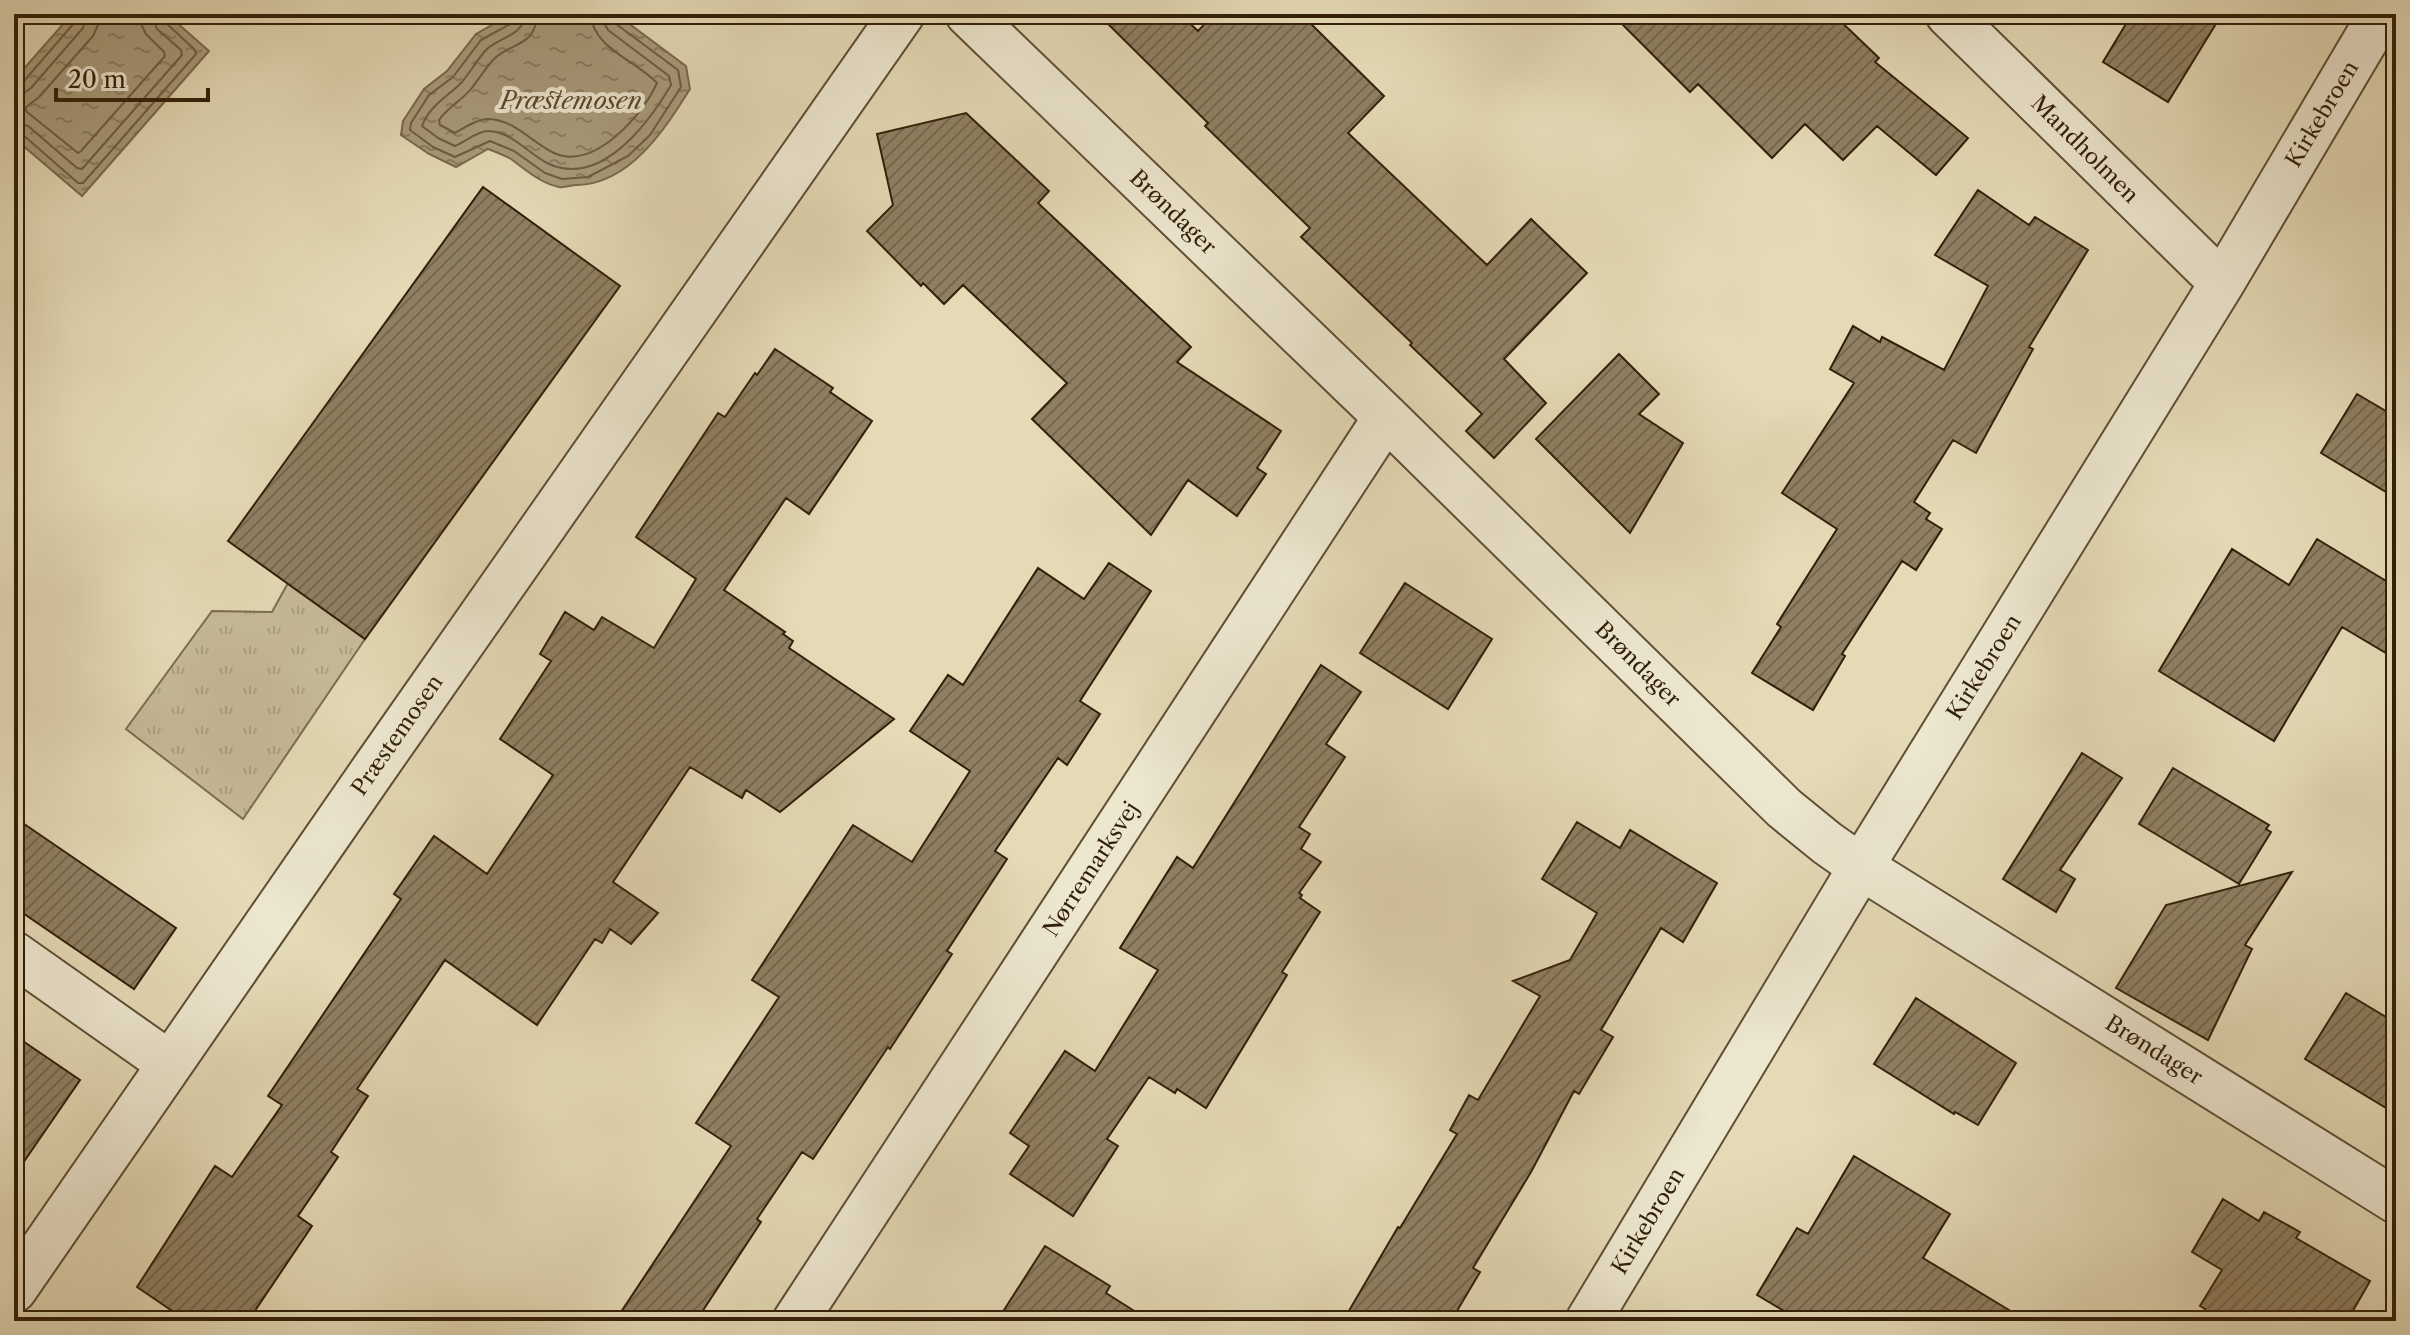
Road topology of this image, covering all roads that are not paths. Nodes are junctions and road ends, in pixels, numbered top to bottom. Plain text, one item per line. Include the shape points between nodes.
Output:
1 (902, 14) edge
2 (968, 14) edge
3 (1948, 14) edge
4 (2381, 14) edge
5 (2222, 283) junction
6 (1386, 417) junction
7 (1861, 867) junction
8 (14, 954) edge
9 (170, 1064) junction
10 (2396, 1201) edge
11 (14, 1290) edge
12 (795, 1321) edge
13 (1588, 1321) edge

1 - 9 street, Præstemosen
2 - 6 street, Brøndager
3 - 5 street, Mandholmen
4 - 5 street, Kirkebroen
5 - 7 street, Kirkebroen
6 - 7 street, Brøndager via 1784,808
6 - 12 street, Nørremarksvej
7 - 10 street, Brøndager
7 - 13 street, Kirkebroen
8 - 9 street
9 - 11 street, Præstemosen

